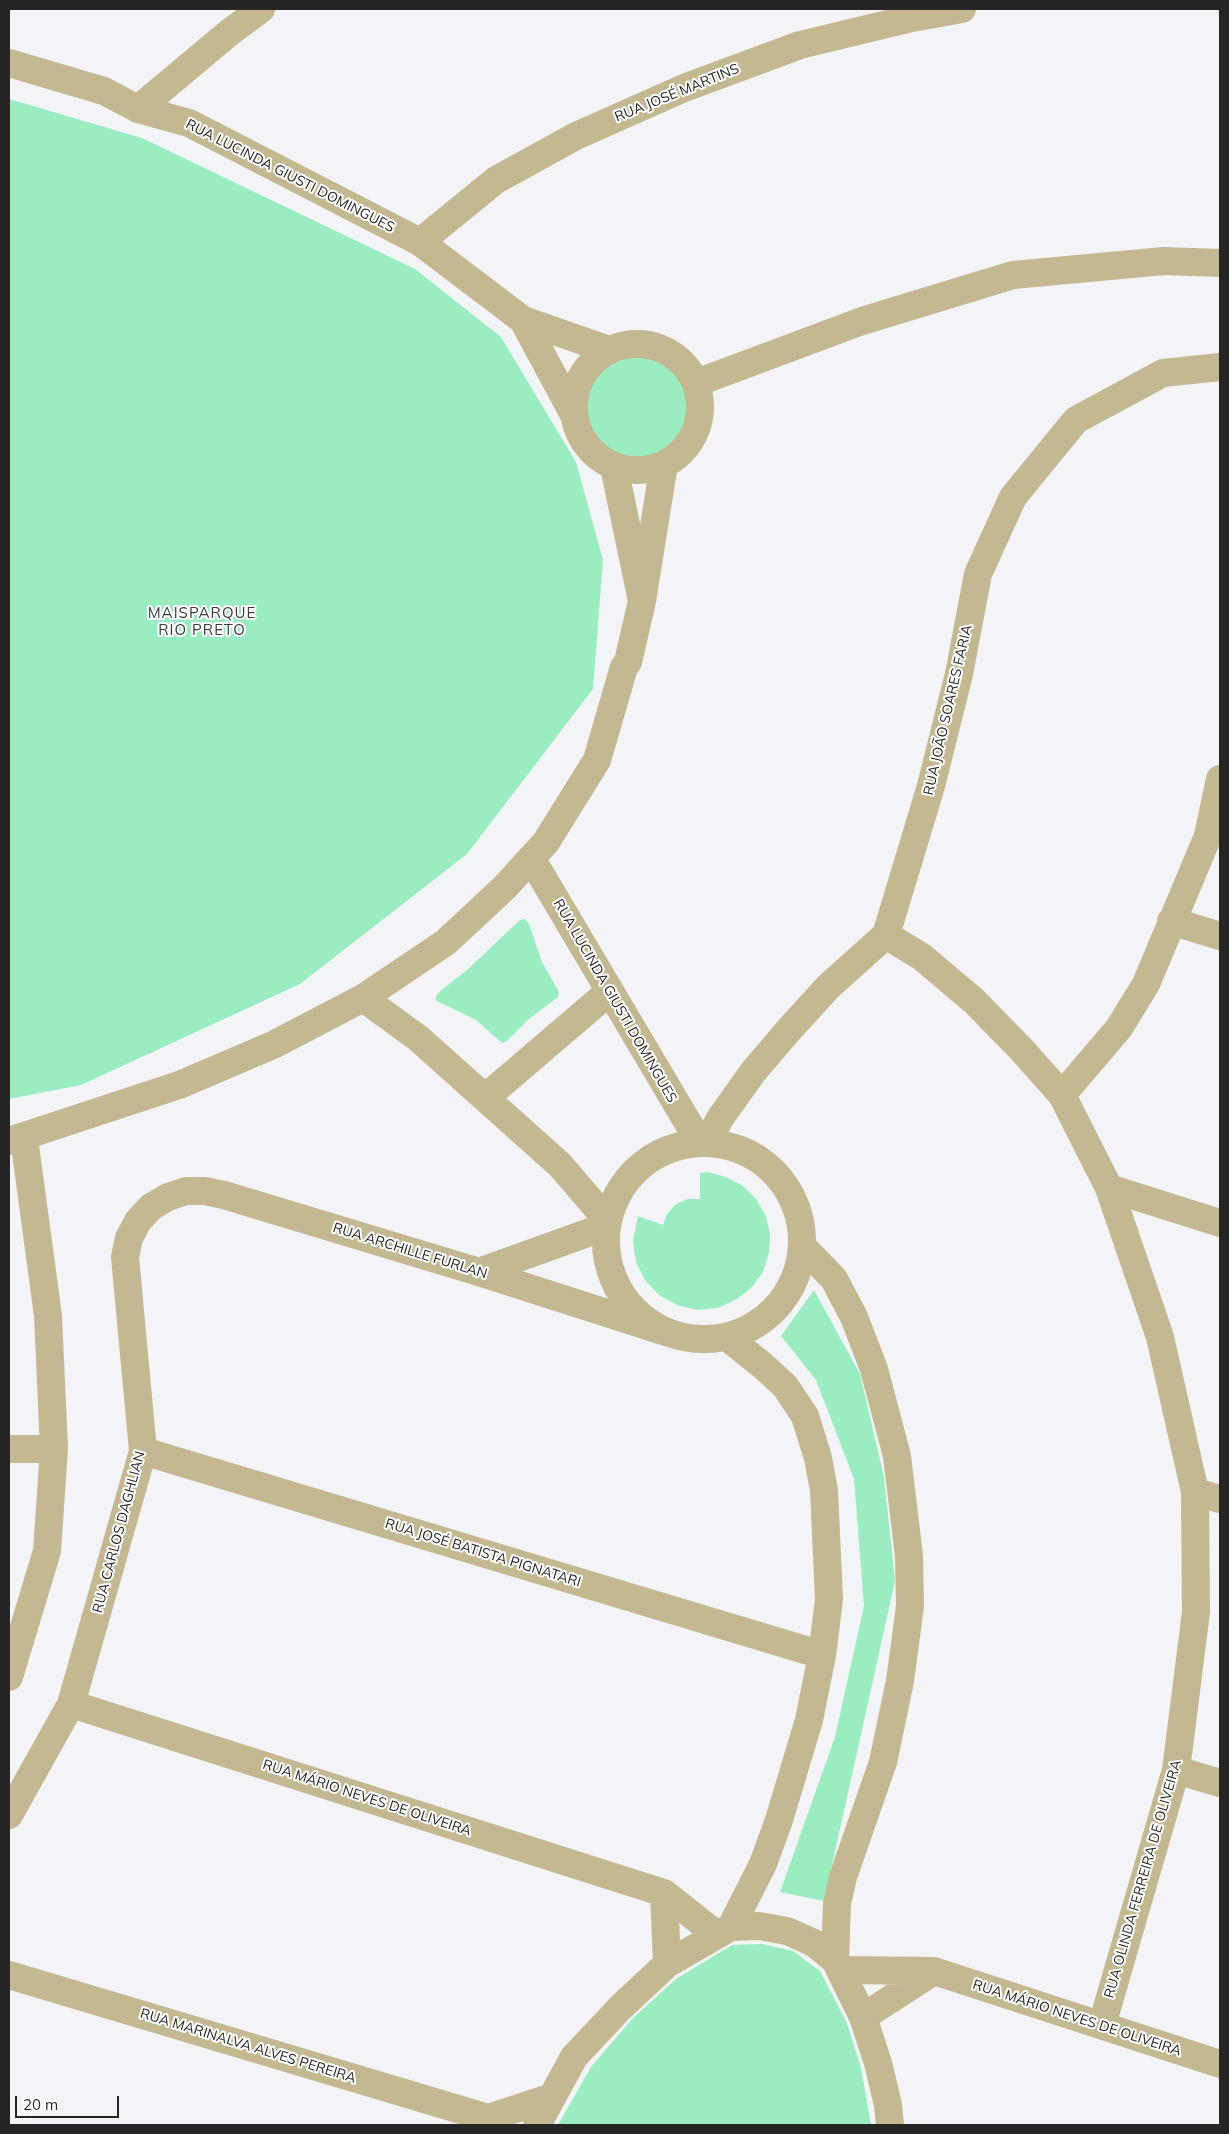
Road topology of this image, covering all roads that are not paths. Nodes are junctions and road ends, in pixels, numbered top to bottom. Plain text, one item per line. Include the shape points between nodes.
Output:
1 (261, 9) edge
2 (962, 9) edge
3 (9, 63) edge
4 (138, 109) junction
5 (420, 242) junction
6 (1220, 263) edge
7 (523, 320) junction
8 (609, 350) junction
9 (1219, 374) edge
10 (696, 383) junction
11 (573, 412) junction
12 (664, 464) junction
13 (614, 467) junction
14 (642, 601) junction
15 (1220, 779) edge
16 (531, 858) junction
17 (1171, 921) junction
18 (886, 935) junction
19 (1220, 936) edge
20 (610, 991) junction
21 (363, 998) junction
22 (1062, 1095) junction
23 (485, 1098) junction
24 (17, 1140) edge
25 (712, 1145) junction
26 (1109, 1188) junction
27 (151, 1207) joint
28 (607, 1223) junction
29 (1220, 1224) edge
30 (802, 1246) junction
31 (479, 1272) junction
32 (669, 1334) junction
33 (727, 1337) junction
34 (9, 1449) edge
35 (54, 1449) junction
36 (143, 1451) junction
37 (1195, 1492) junction
38 (1220, 1499) edge
39 (822, 1655) junction
40 (9, 1677) edge
41 (71, 1704) junction
42 (1176, 1770) junction
43 (1220, 1783) edge
44 (9, 1815) edge
45 (664, 1893) junction
46 (724, 1931) junction
47 (668, 1964) junction
48 (837, 1965) junction
49 (934, 1972) junction
50 (9, 1975) edge
51 (863, 2017) junction
52 (1102, 2025) junction
53 (1220, 2064) edge
54 (552, 2097) junction
55 (490, 2121) edge
56 (537, 2125) edge
57 (890, 2125) edge

1 - 4 street
2 - 5 street, RUA JOSÉ MARTINS via 800,45 684,88 576,136 496,180
3 - 4 street, RUA LUCINDA GIUSTI DOMINGUES via 104,91
4 - 5 street, RUA LUCINDA GIUSTI DOMINGUES via 190,123
5 - 7 street, RUA LUCINDA GIUSTI DOMINGUES
6 - 10 street via 1164,261 1013,275 862,321
7 - 8 street, RUA LUCINDA GIUSTI DOMINGUES
7 - 11 street, RUA LUCINDA GIUSTI DOMINGUES
8 - 10 street via 643,344 660,348 675,356
8 - 11 street via 589,366 577,387
9 - 18 street, RUA JOÃO SOARES FARIA via 1163,373 1076,420 1013,496 978,574 959,674 931,786
10 - 12 street via 700,414 696,430 677,456
11 - 13 street via 586,445 598,458
12 - 13 street via 647,470
12 - 14 street
13 - 14 street
14 - 16 street via 628,662 597,760 546,842
15 - 17 street via 1208,836
16 - 20 street, RUA LUCINDA GIUSTI DOMINGUES
16 - 21 street via 446,942
17 - 19 street
17 - 22 street via 1146,984 1119,1028
18 - 22 street, RUA OLINDA FERREIRA DE OLIVEIRA via 922,957 974,1001
18 - 25 street via 828,987 753,1072 721,1117
20 - 23 street
20 - 25 street, RUA LUCINDA GIUSTI DOMINGUES
21 - 23 street via 418,1038
21 - 24 street via 275,1044 188,1081
22 - 26 street, RUA OLINDA FERREIRA DE OLIVEIRA
23 - 28 street via 560,1165
24 - 35 street via 48,1316
25 - 28 street via 672,1149 641,1166 615,1200
25 - 30 street via 752,1155 770,1168 795,1203 801,1224
26 - 29 street
26 - 37 street, RUA OLINDA FERREIRA DE OLIVEIRA via 1160,1337
27 - 31 street, RUA ARCHILLE FURLAN via 186,1191 205,1191
27 - 36 street, RUA CARLOS DAGHLIAN via 129,1238 125,1257
28 - 31 street
28 - 32 street via 608,1266 619,1291 637,1314
30 - 33 street via 798,1271 787,1294 771,1313 750,1328
30 - 48 street via 834,1279 874,1369 897,1456 909,1556 910,1606 900,1681 883,1762 842,1877 837,1904
31 - 32 street, RUA ARCHILLE FURLAN
32 - 33 street via 688,1339
33 - 39 street via 785,1386 805,1416 818,1458 824,1490 829,1591
34 - 35 street
35 - 40 street via 47,1551
36 - 39 street, RUA JOSÉ BATISTA PIGNATARI
36 - 41 street, RUA CARLOS DAGHLIAN
37 - 38 street
37 - 42 street, RUA OLINDA FERREIRA DE OLIVEIRA via 1196,1612
39 - 46 street via 809,1720 779,1820 763,1864
41 - 44 street, RUA CARLOS DAGHLIAN
41 - 45 street, RUA MÁRIO NEVES DE OLIVEIRA
42 - 43 street
42 - 52 street, RUA OLINDA FERREIRA DE OLIVEIRA
45 - 46 street, RUA MÁRIO NEVES DE OLIVEIRA
45 - 47 street
46 - 47 street
46 - 48 street via 759,1926 787,1932 814,1943
47 - 54 street via 574,2057
48 - 49 street, RUA MÁRIO NEVES DE OLIVEIRA
48 - 51 street
49 - 51 street
49 - 52 street, RUA MÁRIO NEVES DE OLIVEIRA
50 - 55 street, RUA MARINALVA ALVES PEREIRA
51 - 57 street via 878,2063
52 - 53 street, RUA MÁRIO NEVES DE OLIVEIRA
54 - 55 street, RUA MARINALVA ALVES PEREIRA
54 - 56 street

